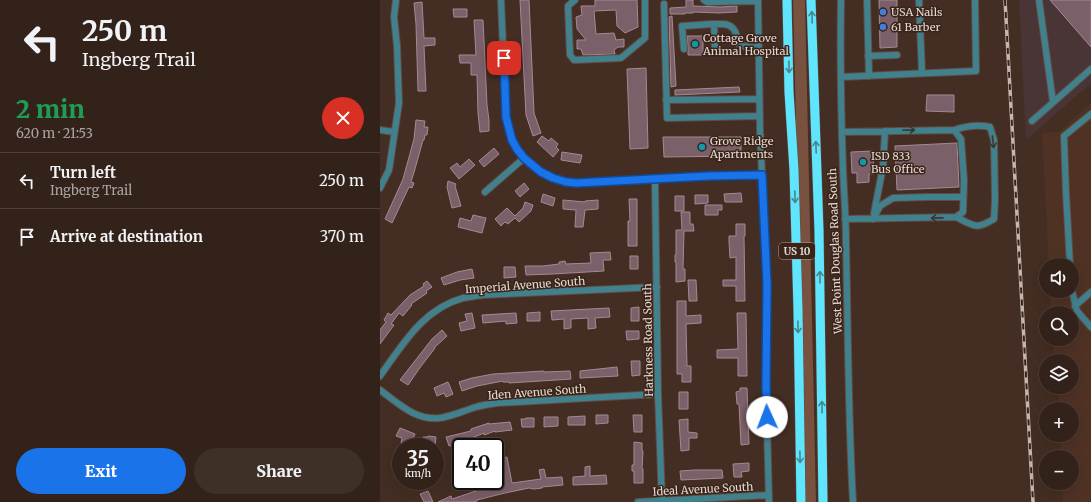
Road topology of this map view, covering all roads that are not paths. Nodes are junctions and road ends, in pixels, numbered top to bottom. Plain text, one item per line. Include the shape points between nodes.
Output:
1 (396, 0) edge
2 (501, 0) edge
3 (574, 0) edge
4 (645, 0) edge
5 (704, 0) edge
6 (787, 0) edge
7 (811, 0) edge
8 (841, 0) edge
9 (866, 0) edge
10 (919, 0) edge
11 (976, 0) edge
12 (1039, 0) edge
13 (741, 1) edge
14 (758, 1) edge
15 (664, 4) dead end
16 (714, 24) junction
17 (715, 48) dead end
18 (759, 48) junction
19 (684, 50) dead end
20 (897, 55) dead end
21 (868, 56) junction
22 (1091, 69) edge
23 (922, 73) junction
24 (869, 76) junction
25 (841, 77) junction
26 (759, 99) junction
27 (666, 100) junction
28 (1053, 102) junction
29 (1091, 114) edge
30 (760, 116) junction
31 (1032, 121) dead end
32 (380, 130) edge
33 (954, 130) junction
34 (885, 131) junction
35 (394, 132) junction
36 (842, 132) junction
37 (524, 158) junction
38 (762, 175) junction
39 (655, 179) junction
40 (380, 188) edge
41 (485, 192) dead end
42 (964, 197) junction
43 (956, 217) junction
44 (845, 219) junction
45 (873, 219) junction
46 (1070, 258) edge
47 (657, 287) junction
48 (1091, 292) edge
49 (1073, 298) edge
50 (1075, 306) joint
51 (1079, 313) edge
52 (1091, 327) edge
53 (380, 376) edge
54 (380, 390) edge
55 (658, 394) junction
56 (769, 499) edge
57 (662, 501) junction
58 (638, 502) edge
59 (800, 502) edge
60 (823, 502) edge
61 (853, 502) edge

1 - 35 street via 394,17 399,103
2 - 37 street via 506,117 512,140
3 - 4 street via 568,6 570,55 574,60 622,58 645,38
5 - 13 street
6 -> 59 highway, US 10 via 798,301
60 -> 7 highway, US 10 via 821,333
8 - 25 street, West Point Douglas Road South
9 - 21 street
10 - 23 street
11 - 23 street via 976,71
12 - 28 street
13 - 14 street
14 - 18 street
15 - 27 street
16 - 17 street
16 - 18 street via 727,24 734,29 738,44
16 - 19 street via 682,26
18 - 26 street
20 - 21 street
21 - 24 street
22 - 28 street
23 - 24 street
24 - 25 street
25 - 36 street, West Point Douglas Road South
26 - 27 street
26 - 30 street
27 - 30 street via 667,118
28 - 31 street
29 - 46 street via 1064,136
30 - 38 street
32 - 35 street
34 -> 33 street
33 - 42 street via 962,139
33 -> 43 street via 966,126 990,126 994,140 995,177 994,219 984,225 973,226
34 - 36 street
34 - 45 street via 883,168
35 - 40 street via 389,170
36 - 44 street, West Point Douglas Road South
37 - 39 street via 541,172 566,182
37 - 41 street
38 - 39 street
38 - 56 street via 767,284
39 - 47 street, Harkness Road South
42 - 43 street via 963,212
42 - 45 street via 893,198 880,206
43 -> 45 street
44 - 45 street
44 - 61 street, West Point Douglas Road South
47 - 53 street, Imperial Avenue South via 482,296 451,302 421,322
47 - 55 street, Harkness Road South
48 - 50 street
49 - 50 street
51 - 52 street
54 - 55 street, Iden Avenue South via 413,413 440,419 497,403
55 - 57 street, Harkness Road South
56 - 57 street, Ideal Avenue South
57 - 58 street, Ideal Avenue South

